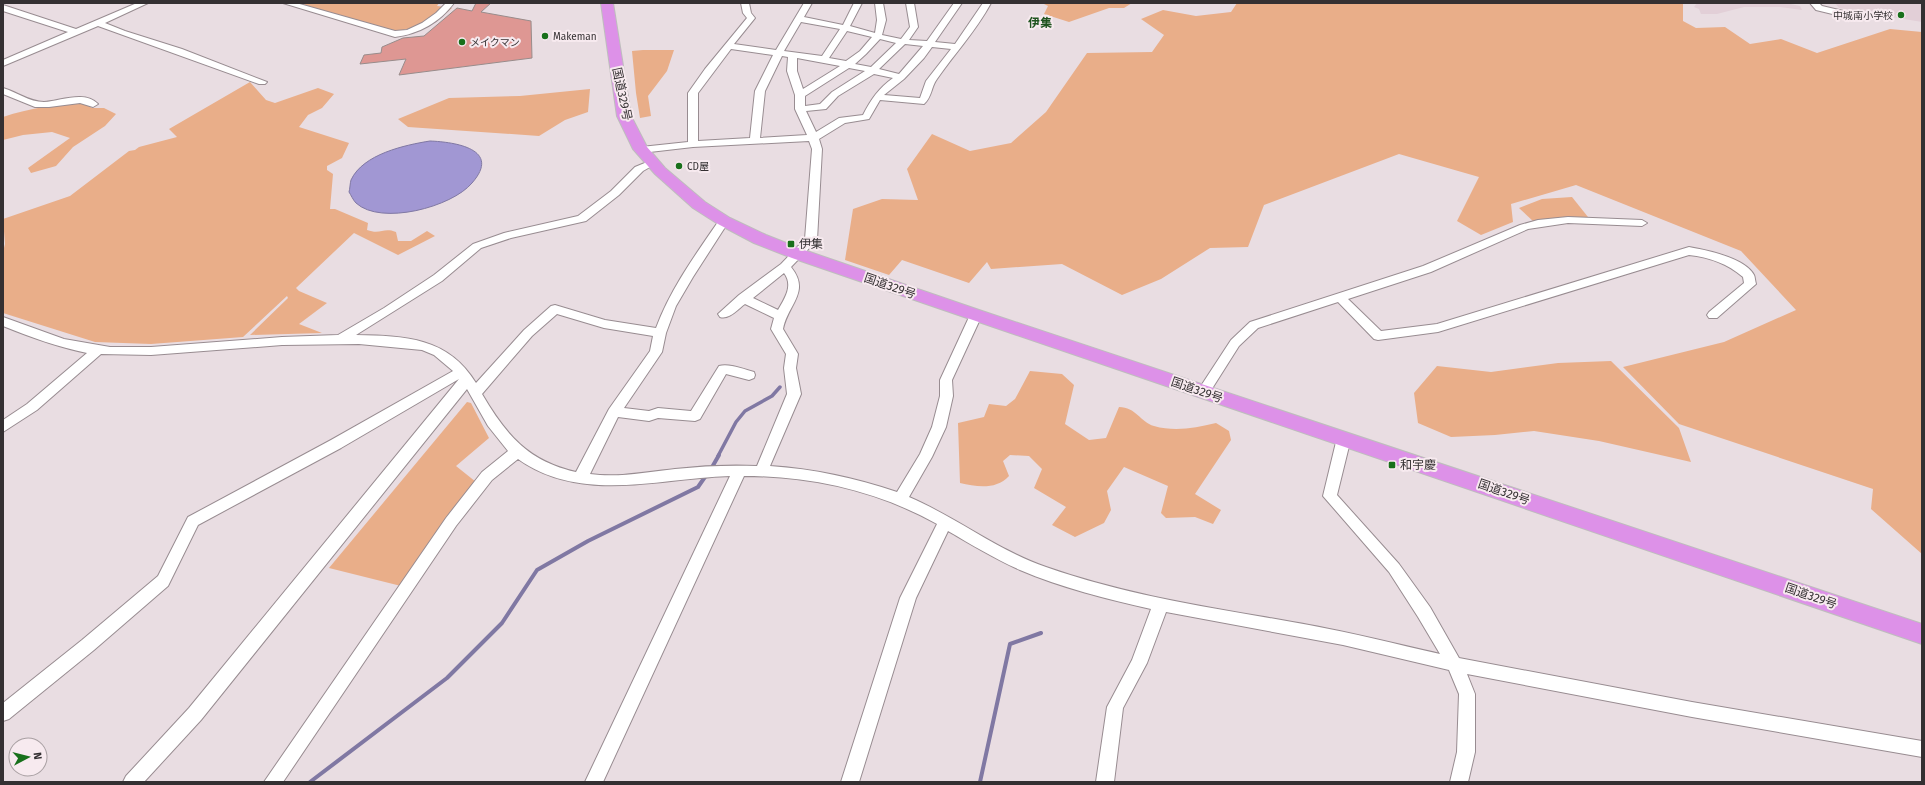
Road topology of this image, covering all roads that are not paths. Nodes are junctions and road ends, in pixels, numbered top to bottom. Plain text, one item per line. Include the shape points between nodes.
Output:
1 (144, 3) edge
2 (287, 3) edge
3 (450, 3) edge
4 (607, 3) edge
5 (745, 3) edge
6 (808, 3) edge
7 (858, 3) edge
8 (879, 3) edge
9 (910, 3) edge
10 (958, 3) edge
11 (987, 3) edge
12 (1814, 3) edge
13 (3, 8) edge
14 (1853, 16) dead end
15 (799, 19) junction
16 (98, 23) junction
17 (844, 27) junction
18 (78, 32) junction
19 (877, 37) junction
20 (904, 41) junction
21 (930, 43) junction
22 (728, 46) junction
23 (958, 47) junction
24 (778, 52) junction
25 (793, 54) junction
26 (824, 60) junction
27 (3, 64) edge
28 (846, 65) junction
29 (872, 71) junction
30 (901, 77) junction
31 (262, 82) dead end
32 (3, 91) edge
33 (800, 95) junction
34 (877, 97) junction
35 (93, 104) dead end
36 (800, 109) junction
37 (814, 138) junction
38 (754, 140) junction
39 (693, 144) junction
40 (647, 156) junction
41 (724, 221) junction
42 (1642, 222) dead end
43 (792, 261) junction
44 (1340, 297) junction
45 (743, 298) junction
46 (724, 314) dead end
47 (976, 315) junction
48 (1713, 315) dead end
49 (780, 316) junction
50 (3, 321) edge
51 (660, 333) junction
52 (342, 338) junction
53 (98, 350) junction
54 (749, 375) dead end
55 (464, 376) junction
56 (1203, 392) junction
57 (476, 393) junction
58 (614, 412) junction
59 (3, 427) edge
60 (1344, 438) junction
61 (518, 451) junction
62 (740, 470) junction
63 (762, 470) junction
64 (580, 479) junction
65 (900, 499) junction
66 (945, 522) junction
67 (1161, 604) junction
68 (1922, 634) edge
69 (1454, 664) junction
70 (3, 713) edge
71 (1922, 749) edge
72 (132, 782) edge
73 (274, 782) edge
74 (594, 782) edge
75 (850, 782) edge
76 (1105, 782) edge
77 (1459, 782) edge

1 - 16 street
2 - 3 street via 395,34 409,32 424,25
4 - 40 highway, 国道329号 via 624,116
5 - 22 street via 750,18
6 - 15 street
7 - 17 street
8 - 19 street via 881,22
9 - 20 street via 914,27
10 - 21 street
11 - 23 street
12 - 14 street via 1819,8
13 - 18 street
15 - 17 street
15 - 24 street
16 - 18 street
16 - 31 street
17 - 19 street
17 - 26 street
18 - 27 street
19 - 20 street
19 - 28 street
20 - 21 street
20 - 29 street
21 - 23 street
21 - 30 street
22 - 24 street
22 - 39 street via 693,93
23 - 34 street via 931,80 924,100 920,102
24 - 25 street
24 - 38 street via 760,91
25 - 26 street
25 - 33 street via 792,71
26 - 28 street
28 - 29 street
28 - 33 street
29 - 30 street
29 - 36 street via 835,94 823,107
30 - 34 street
32 - 35 street via 36,104 89,101
33 - 36 street
34 - 37 street via 866,118 842,120
36 - 37 street
37 - 38 street
37 - 43 street via 817,156 813,230 811,240
38 - 39 street
39 - 40 street
40 - 41 highway, 国道329号 via 678,188
40 - 52 street via 642,167 582,219 508,235 477,246 438,278
41 - 43 highway, 国道329号 via 760,239
41 - 51 street via 683,282
42 - 44 street via 1588,219 1538,223 1427,269
43 - 45 street
43 - 47 highway, 国道329号
43 - 49 street via 791,273 795,289
44 - 48 street via 1378,336 1438,328 1689,251 1740,268 1749,276 1750,284
44 - 56 street via 1254,325 1235,343
45 - 46 street
45 - 49 street
47 - 56 highway, 国道329号
47 - 65 street via 946,380 945,412 940,427
49 - 63 street via 777,329 792,354 790,368 794,394
50 - 53 street via 58,341
51 - 57 street via 604,324 555,309 528,333
51 - 58 street via 656,352
52 - 53 street via 162,350
52 - 55 street via 429,346 450,357
53 - 59 street via 32,407
54 - 58 street via 723,369 695,416 658,413 649,416
55 - 57 street
55 - 70 street via 193,521 163,581
55 - 72 street via 195,714
56 - 60 highway, 国道329号
57 - 61 street via 502,436
58 - 64 street
60 - 68 highway, 国道329号
60 - 69 street via 1330,496 1394,568 1424,612
61 - 64 street via 546,469
61 - 73 street via 487,476 451,522
62 - 63 street
62 - 64 street via 614,481
62 - 74 street
63 - 65 street via 837,481
65 - 66 street
66 - 67 street via 1033,569 1086,586
66 - 75 street via 908,598
67 - 69 street via 1341,638
67 - 76 street via 1139,663 1115,707
69 - 71 street via 1755,722
69 - 77 street via 1467,694 1466,752

